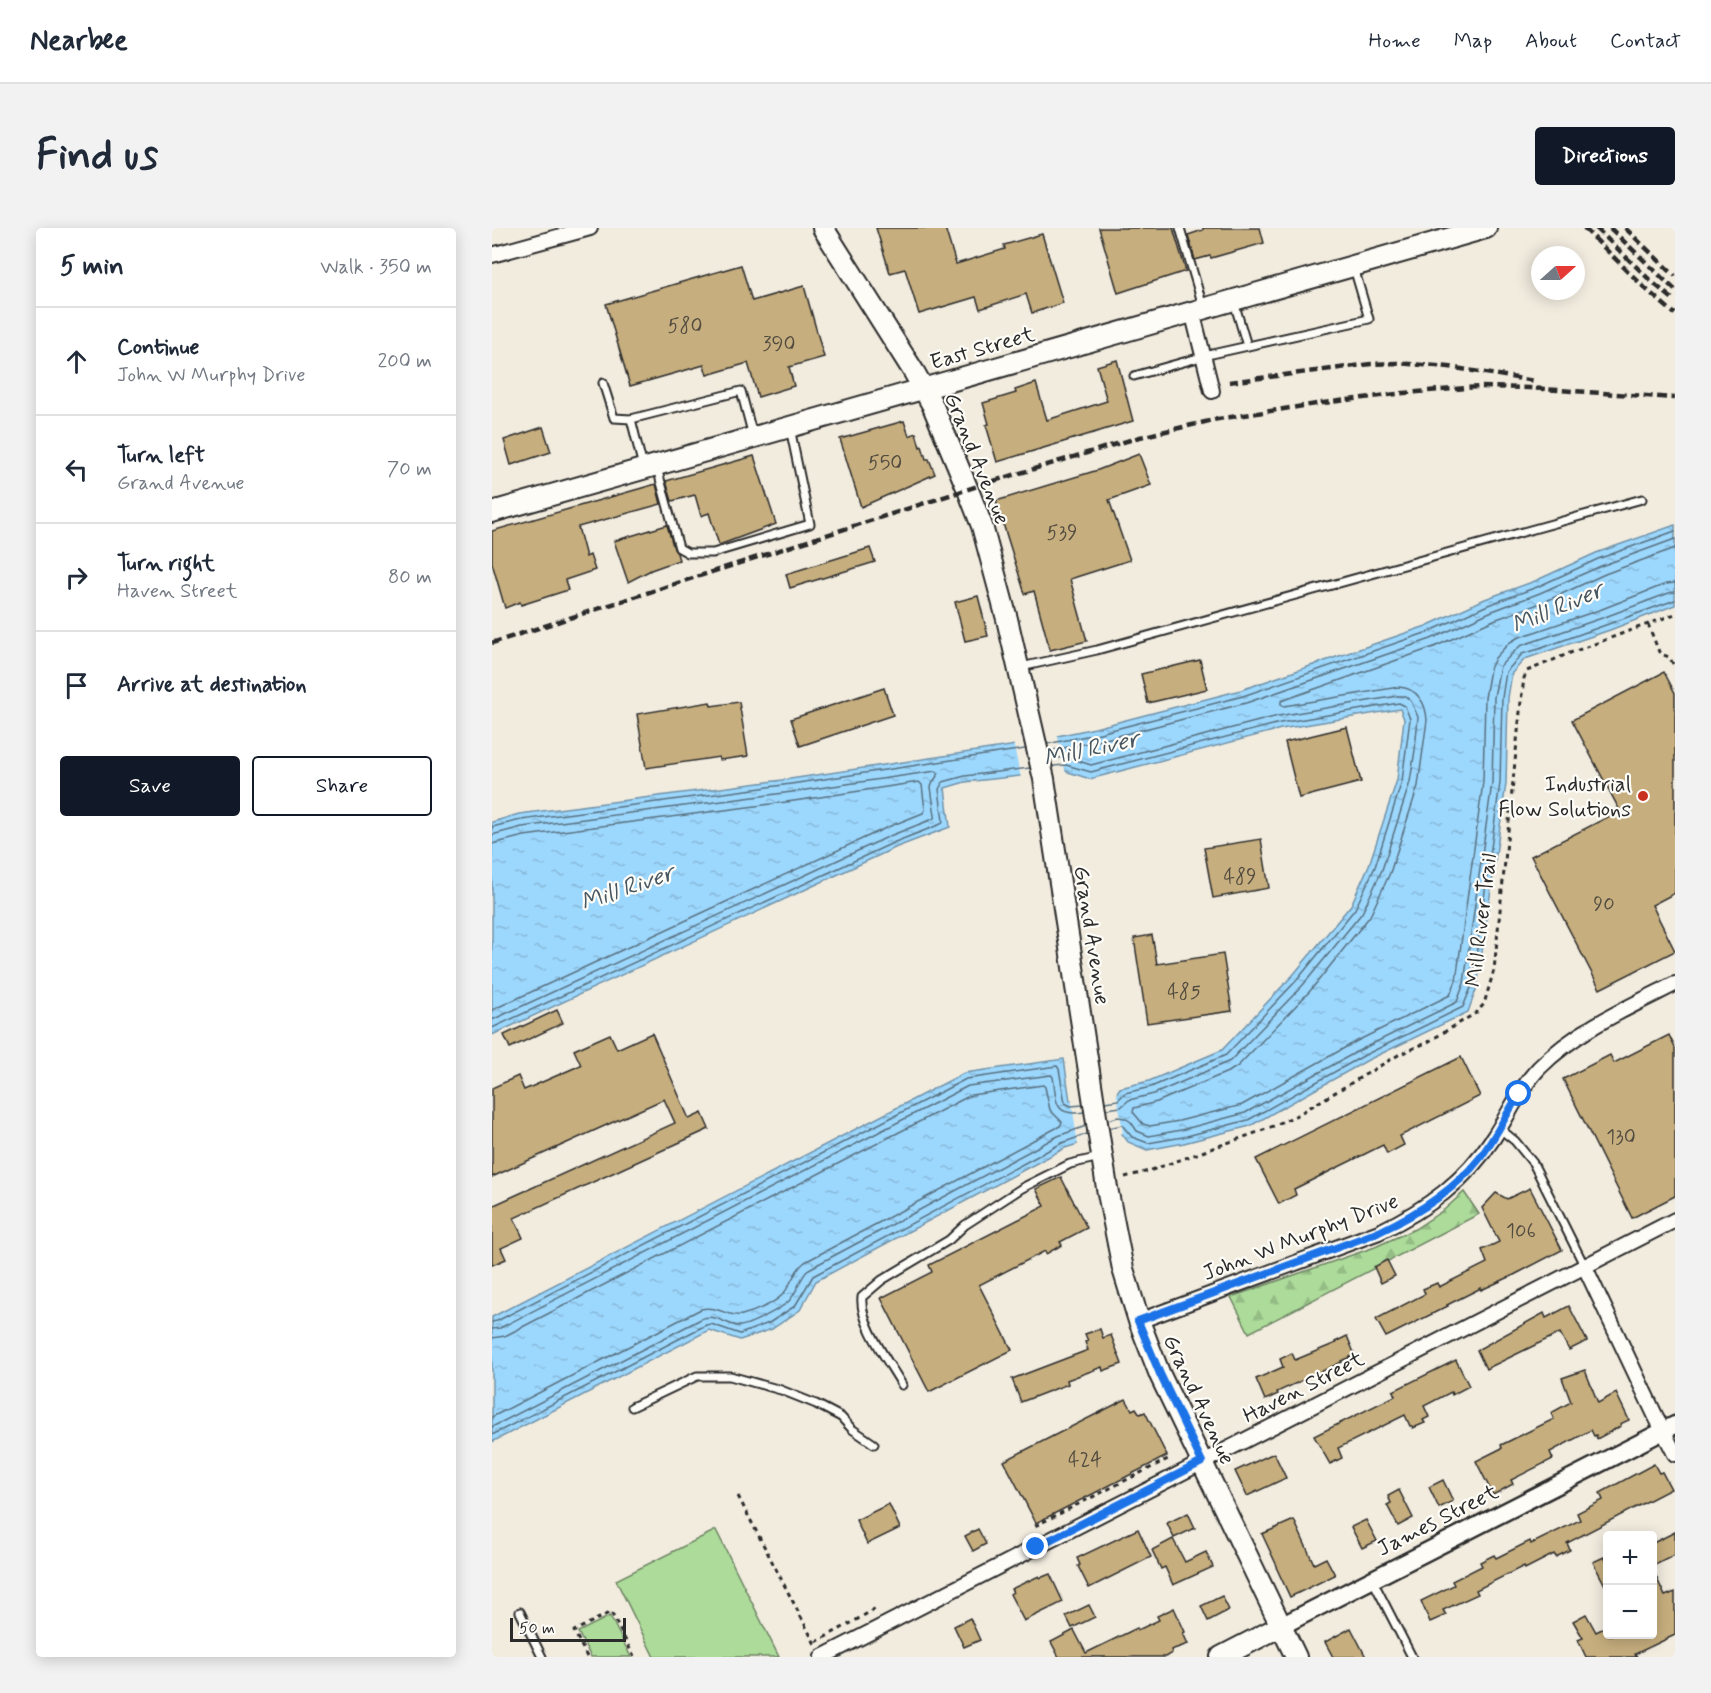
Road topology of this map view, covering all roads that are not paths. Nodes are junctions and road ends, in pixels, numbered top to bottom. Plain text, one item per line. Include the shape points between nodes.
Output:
1 (590, 228) edge
2 (823, 228) edge
3 (1180, 228) edge
4 (1486, 228) edge
5 (492, 255) edge
6 (1353, 266) junction
7 (1233, 299) junction
8 (1198, 310) junction
9 (1247, 346) junction
10 (1203, 356) junction
11 (1134, 376) dead end
12 (603, 383) dead end
13 (924, 389) junction
14 (1212, 390) dead end
15 (631, 419) junction
16 (790, 428) junction
17 (753, 438) junction
18 (650, 468) junction
19 (1642, 499) dead end
20 (492, 512) edge
21 (1019, 668) junction
22 (1675, 984) edge
23 (1499, 1128) junction
24 (1101, 1148) junction
25 (1675, 1220) edge
26 (1584, 1265) junction
27 (1138, 1321) junction
28 (902, 1385) dead end
29 (632, 1407) dead end
30 (1669, 1428) edge
31 (874, 1444) dead end
32 (1675, 1454) edge
33 (1202, 1462) junction
34 (1372, 1579) junction
35 (520, 1612) dead end
36 (1281, 1626) junction
37 (542, 1657) edge
38 (822, 1657) edge
39 (1221, 1657) edge
40 (1296, 1657) edge
41 (1412, 1657) edge

1 - 5 street
2 - 13 main road, Grand Avenue
3 - 8 lane
4 - 6 main road, East Street
6 - 7 main road, East Street
6 - 9 lane via 1369,319
7 - 8 main road, East Street
7 - 9 lane
8 - 10 street
8 - 13 main road, East Street
9 - 10 lane
10 - 11 lane
10 - 14 street
12 - 15 lane via 614,418
13 - 16 main road, East Street
13 - 21 main road, Grand Avenue via 982,526
15 - 17 lane via 741,391
15 - 18 lane
16 - 17 main road, East Street
16 - 18 lane via 810,524 713,553 688,553 679,548
17 - 18 main road, East Street
18 - 20 main road, East Street
19 - 21 lane via 1097,650
21 - 24 main road, Grand Avenue via 1044,779
22 - 23 street, John W Murphy Drive via 1587,1030 1558,1051 1519,1094
23 - 26 lane via 1533,1163
23 - 27 street, John W Murphy Drive via 1467,1173 1405,1220
24 - 27 main road, Grand Avenue via 1118,1245
24 - 28 lane via 1022,1188 862,1297 864,1321
25 - 26 street, Haven Street
26 - 30 street via 1654,1416
26 - 33 street, Haven Street
27 - 33 main road, Grand Avenue
29 - 31 lane via 697,1376 730,1376 816,1404 841,1417
30 - 32 street
30 - 34 street, James Street
33 - 36 main road, Grand Avenue
33 - 38 street, Haven Street
34 - 36 street, James Street
34 - 41 lane
35 - 37 lane
36 - 39 main road, James Street
36 - 40 main road, Grand Avenue

